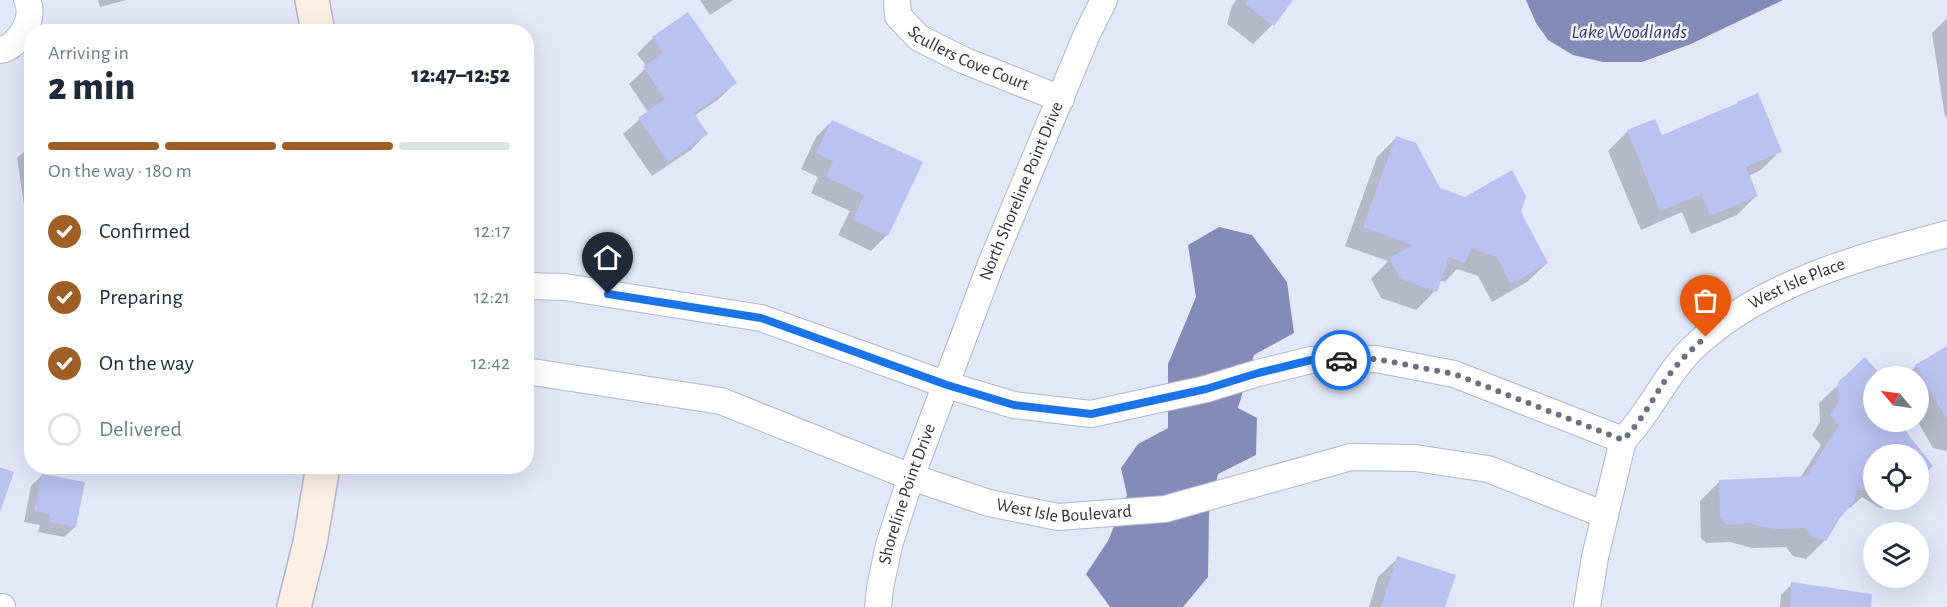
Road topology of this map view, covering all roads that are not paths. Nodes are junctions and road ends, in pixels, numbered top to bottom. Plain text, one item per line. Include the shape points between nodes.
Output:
1 (27, 0) edge
2 (312, 0) edge
3 (897, 0) edge
4 (1104, 0) edge
5 (27, 24) edge
6 (316, 24) edge
7 (24, 33) edge
8 (0, 50) edge
9 (1061, 99) junction
10 (1947, 234) edge
11 (534, 286) edge
12 (534, 372) edge
13 (947, 385) junction
14 (1623, 440) junction
15 (321, 474) edge
16 (911, 477) junction
17 (1605, 515) junction
18 (294, 607) edge
19 (878, 607) edge
20 (1587, 607) edge

1 - 5 street
2 - 6 street
3 - 9 street, Scullers Cove Court via 898,16 920,38 963,60
4 - 9 street, North Shoreline Point Drive
7 - 8 street via 8,49
9 - 13 street, North Shoreline Point Drive via 991,264
10 - 14 street, West Isle Place via 1861,257 1791,284 1733,316 1695,346 1665,380
11 - 13 street via 565,287 761,318
12 - 16 street, West Isle Boulevard via 721,401
13 - 14 street via 1014,405 1091,414 1206,389 1311,360 1376,359 1454,374
13 - 16 street, Shoreline Point Drive
14 - 17 street, West Isle Place
15 - 18 street via 310,543
16 - 17 street, West Isle Boulevard via 989,503 1058,517 1164,509 1351,457 1415,458 1488,469
16 - 19 street, Shoreline Point Drive via 889,545
17 - 20 street, West Isle Place

